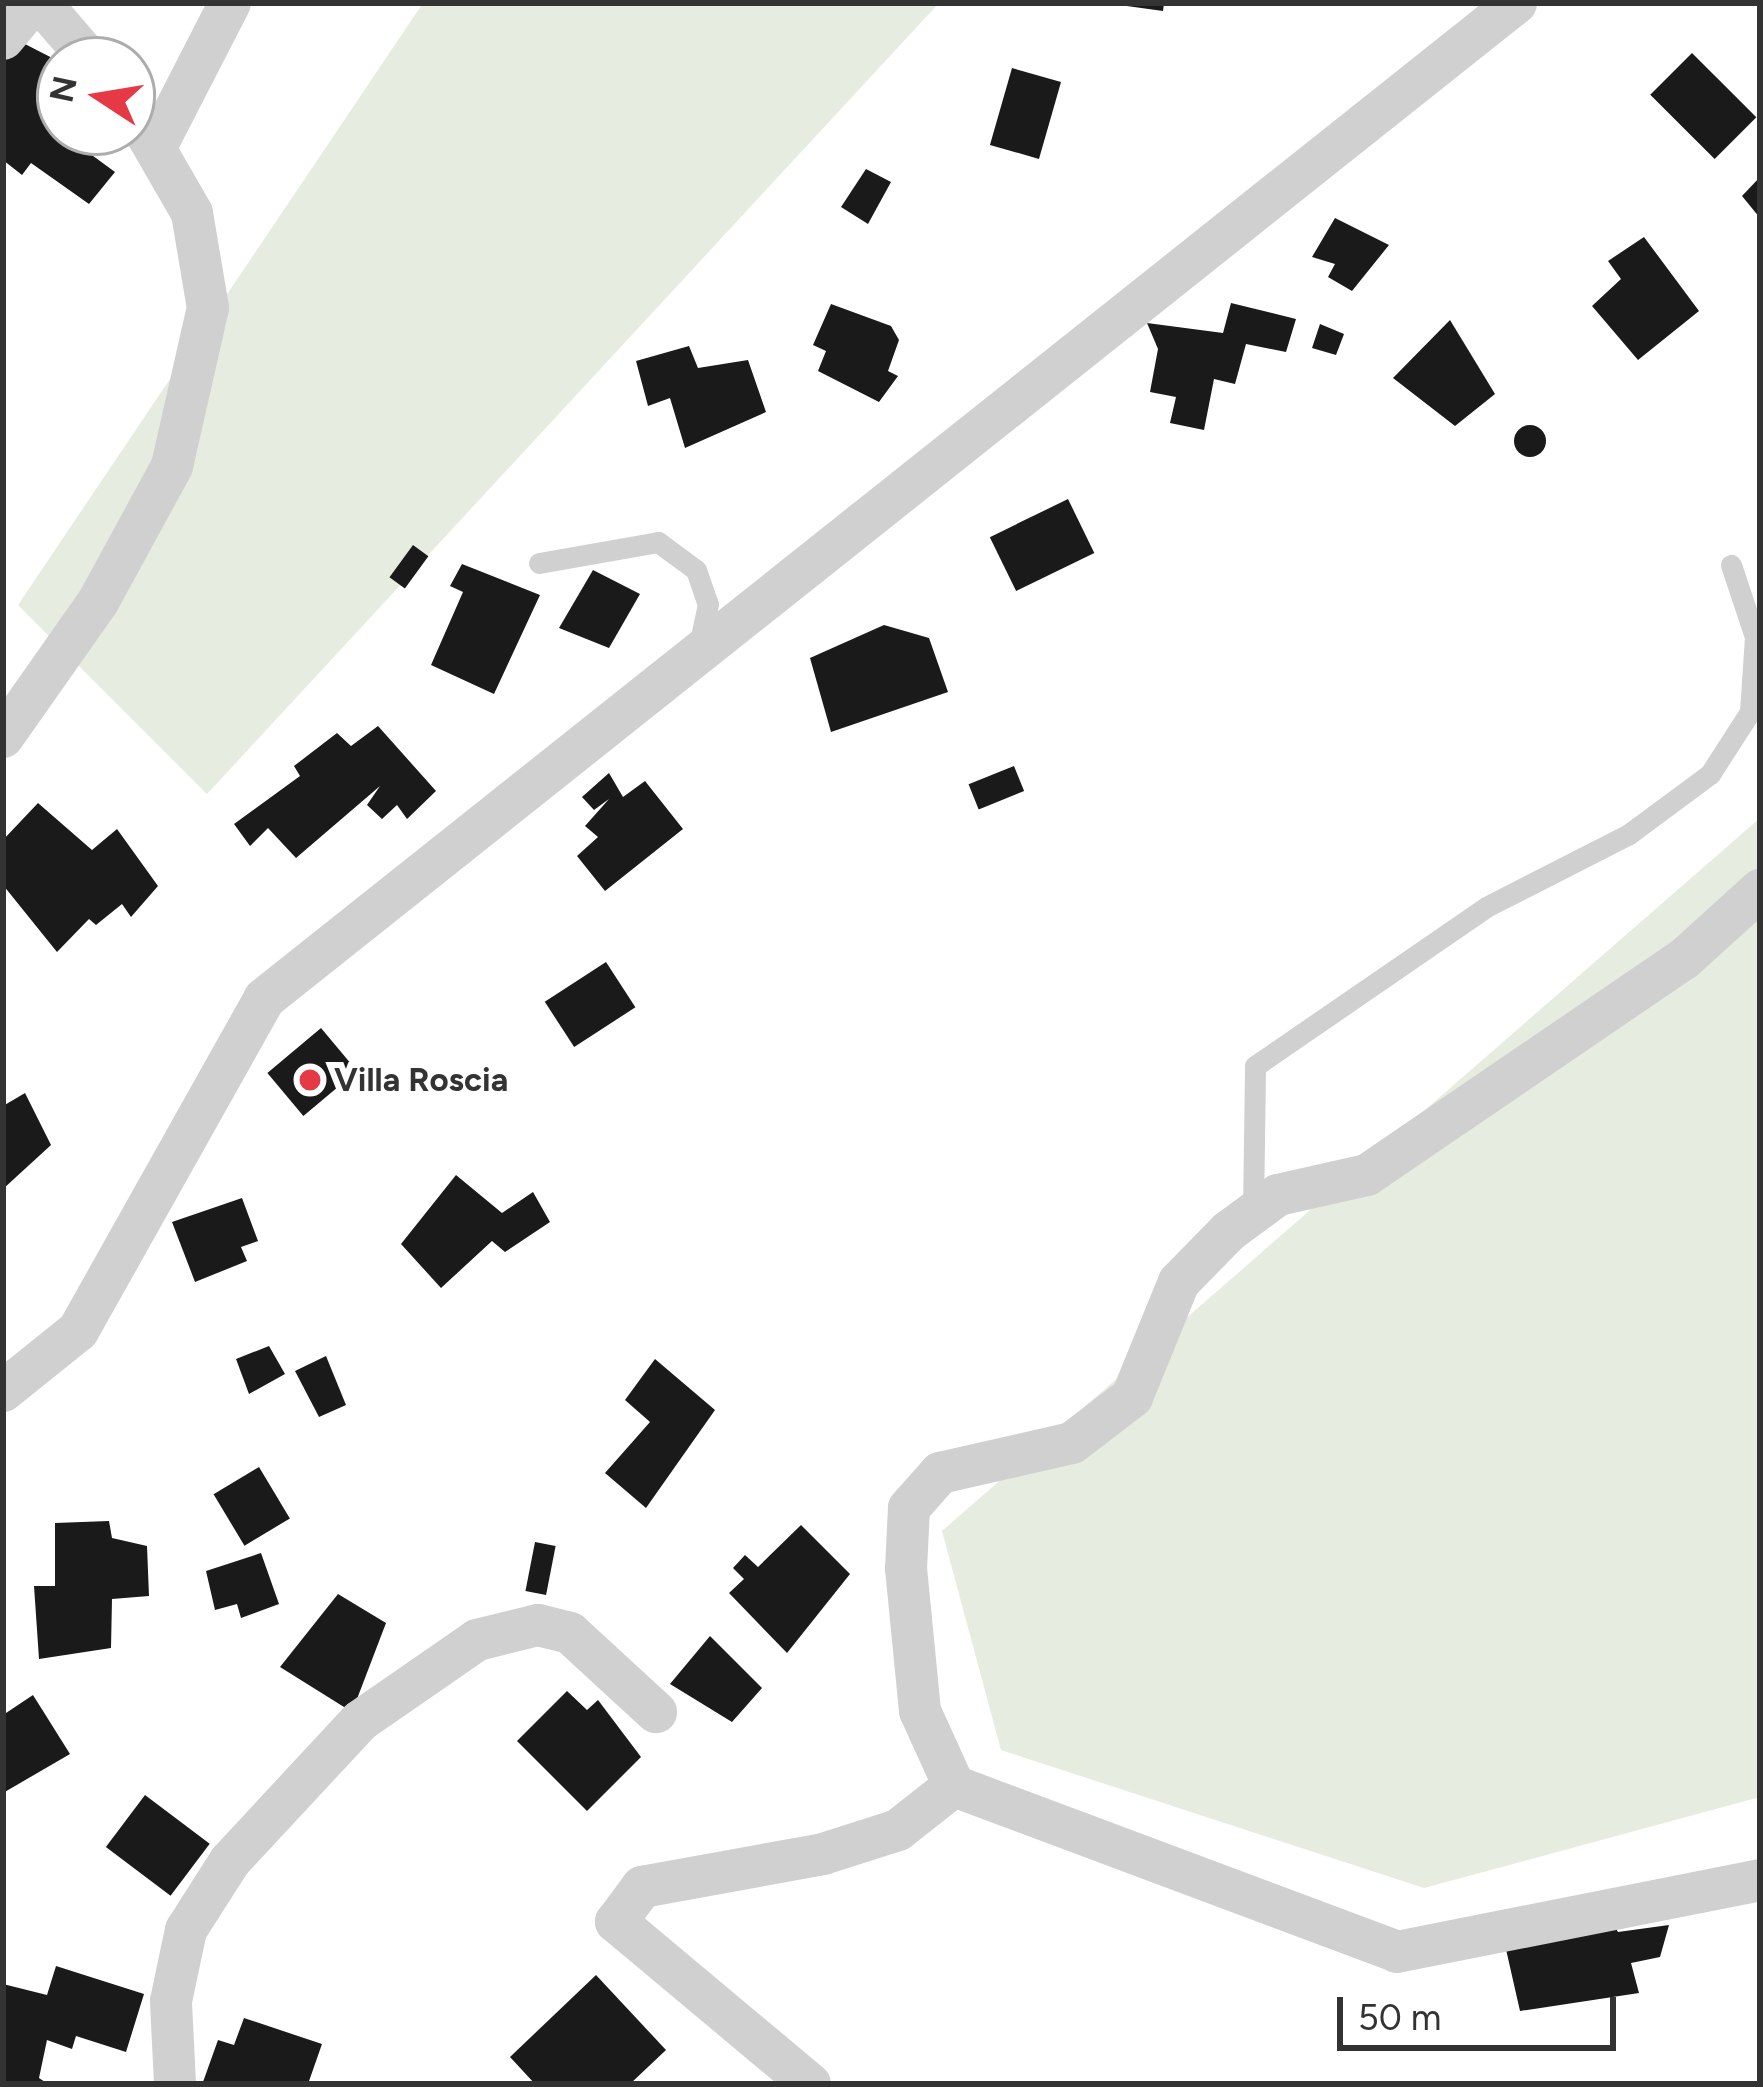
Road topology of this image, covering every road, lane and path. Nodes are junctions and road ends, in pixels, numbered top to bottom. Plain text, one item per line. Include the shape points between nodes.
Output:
1 (37, 3) edge
2 (230, 3) edge
3 (1516, 3) edge
4 (68, 36) edge
5 (3, 39) edge
6 (156, 109) edge
7 (156, 146) edge
8 (539, 563) dead end
9 (1731, 565) dead end
10 (696, 658) junction
11 (3, 737) edge
12 (1760, 890) edge
13 (1253, 1214) junction
14 (3, 1391) edge
15 (656, 1712) dead end
16 (954, 1786) junction
17 (1760, 1880) edge
18 (175, 2084) edge
19 (810, 2084) edge

1 - 4 street
1 - 5 street
2 - 6 street
3 - 10 street
7 - 11 street via 192,213 208,308 172,466 98,602
8 - 10 lane via 658,542 696,570 708,604
9 - 13 lane via 1755,637 1750,712 1710,774 1629,834 1486,907 1255,1066
10 - 14 street via 264,999 78,1331
12 - 13 street via 1684,958 1366,1175 1278,1195
13 - 16 street via 1179,1282 1132,1397 1072,1443 940,1473 910,1508 920,1711
15 - 18 street via 570,1633 538,1625 477,1640 360,1721 230,1861 186,1930 171,2001
16 - 17 street via 1397,1952
16 - 19 street via 898,1829 842,1848 642,1887 616,1922

